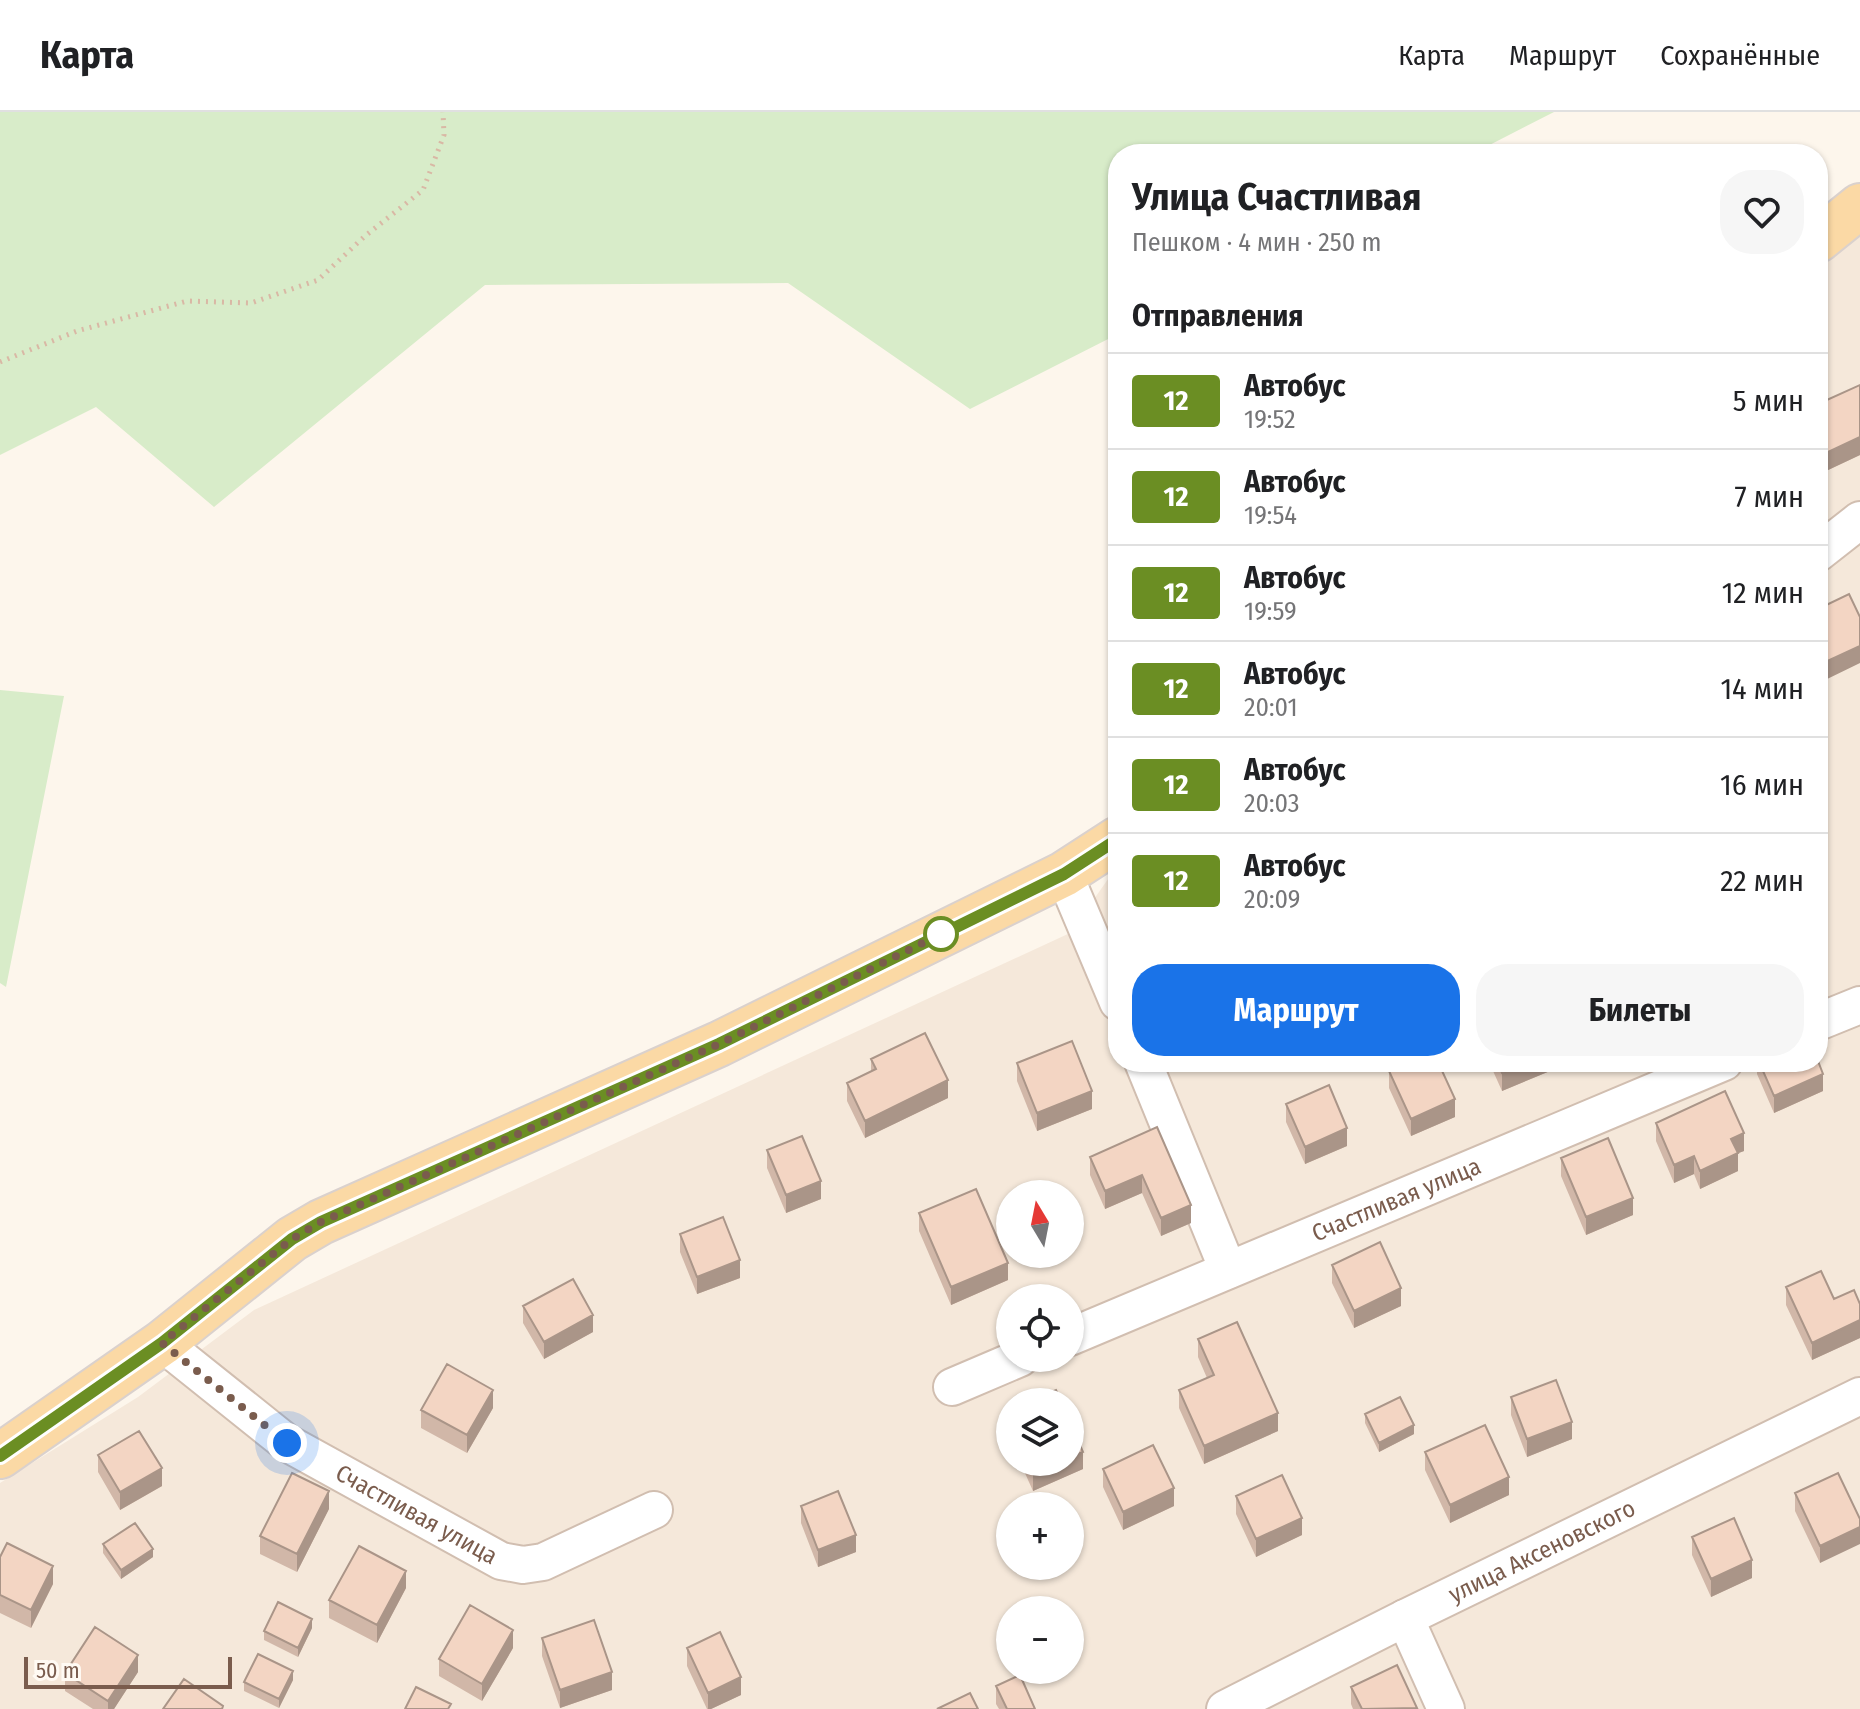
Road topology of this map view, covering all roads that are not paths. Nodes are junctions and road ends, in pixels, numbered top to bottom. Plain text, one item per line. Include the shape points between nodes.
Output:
1 (1860, 206) edge
2 (1828, 232) edge
3 (1860, 520) edge
4 (1828, 545) edge
5 (1108, 845) edge
6 (1064, 874) junction
7 (1108, 948) edge
8 (1860, 1005) edge
9 (1828, 1018) edge
10 (1147, 1072) edge
11 (1700, 1072) edge
12 (1228, 1270) junction
13 (1084, 1331) edge
14 (162, 1343) junction
15 (996, 1368) edge
16 (952, 1387) dead end
17 (1860, 1396) edge
18 (0, 1456) edge
19 (654, 1510) dead end
20 (1405, 1618) junction
21 (1225, 1709) edge
22 (1446, 1709) edge

1 - 2 main road
3 - 4 street
5 - 6 main road
6 - 7 street
6 - 14 main road via 719,1044 321,1222 292,1239
8 - 9 street
10 - 12 street
11 - 12 street, Счастливая улица
12 - 13 street, Счастливая улица
14 - 18 main road
14 - 19 street, Счастливая улица via 287,1443 501,1561 543,1562
15 - 16 street
17 - 20 street, улица Аксеновского
20 - 21 street, улица Аксеновского
20 - 22 street

